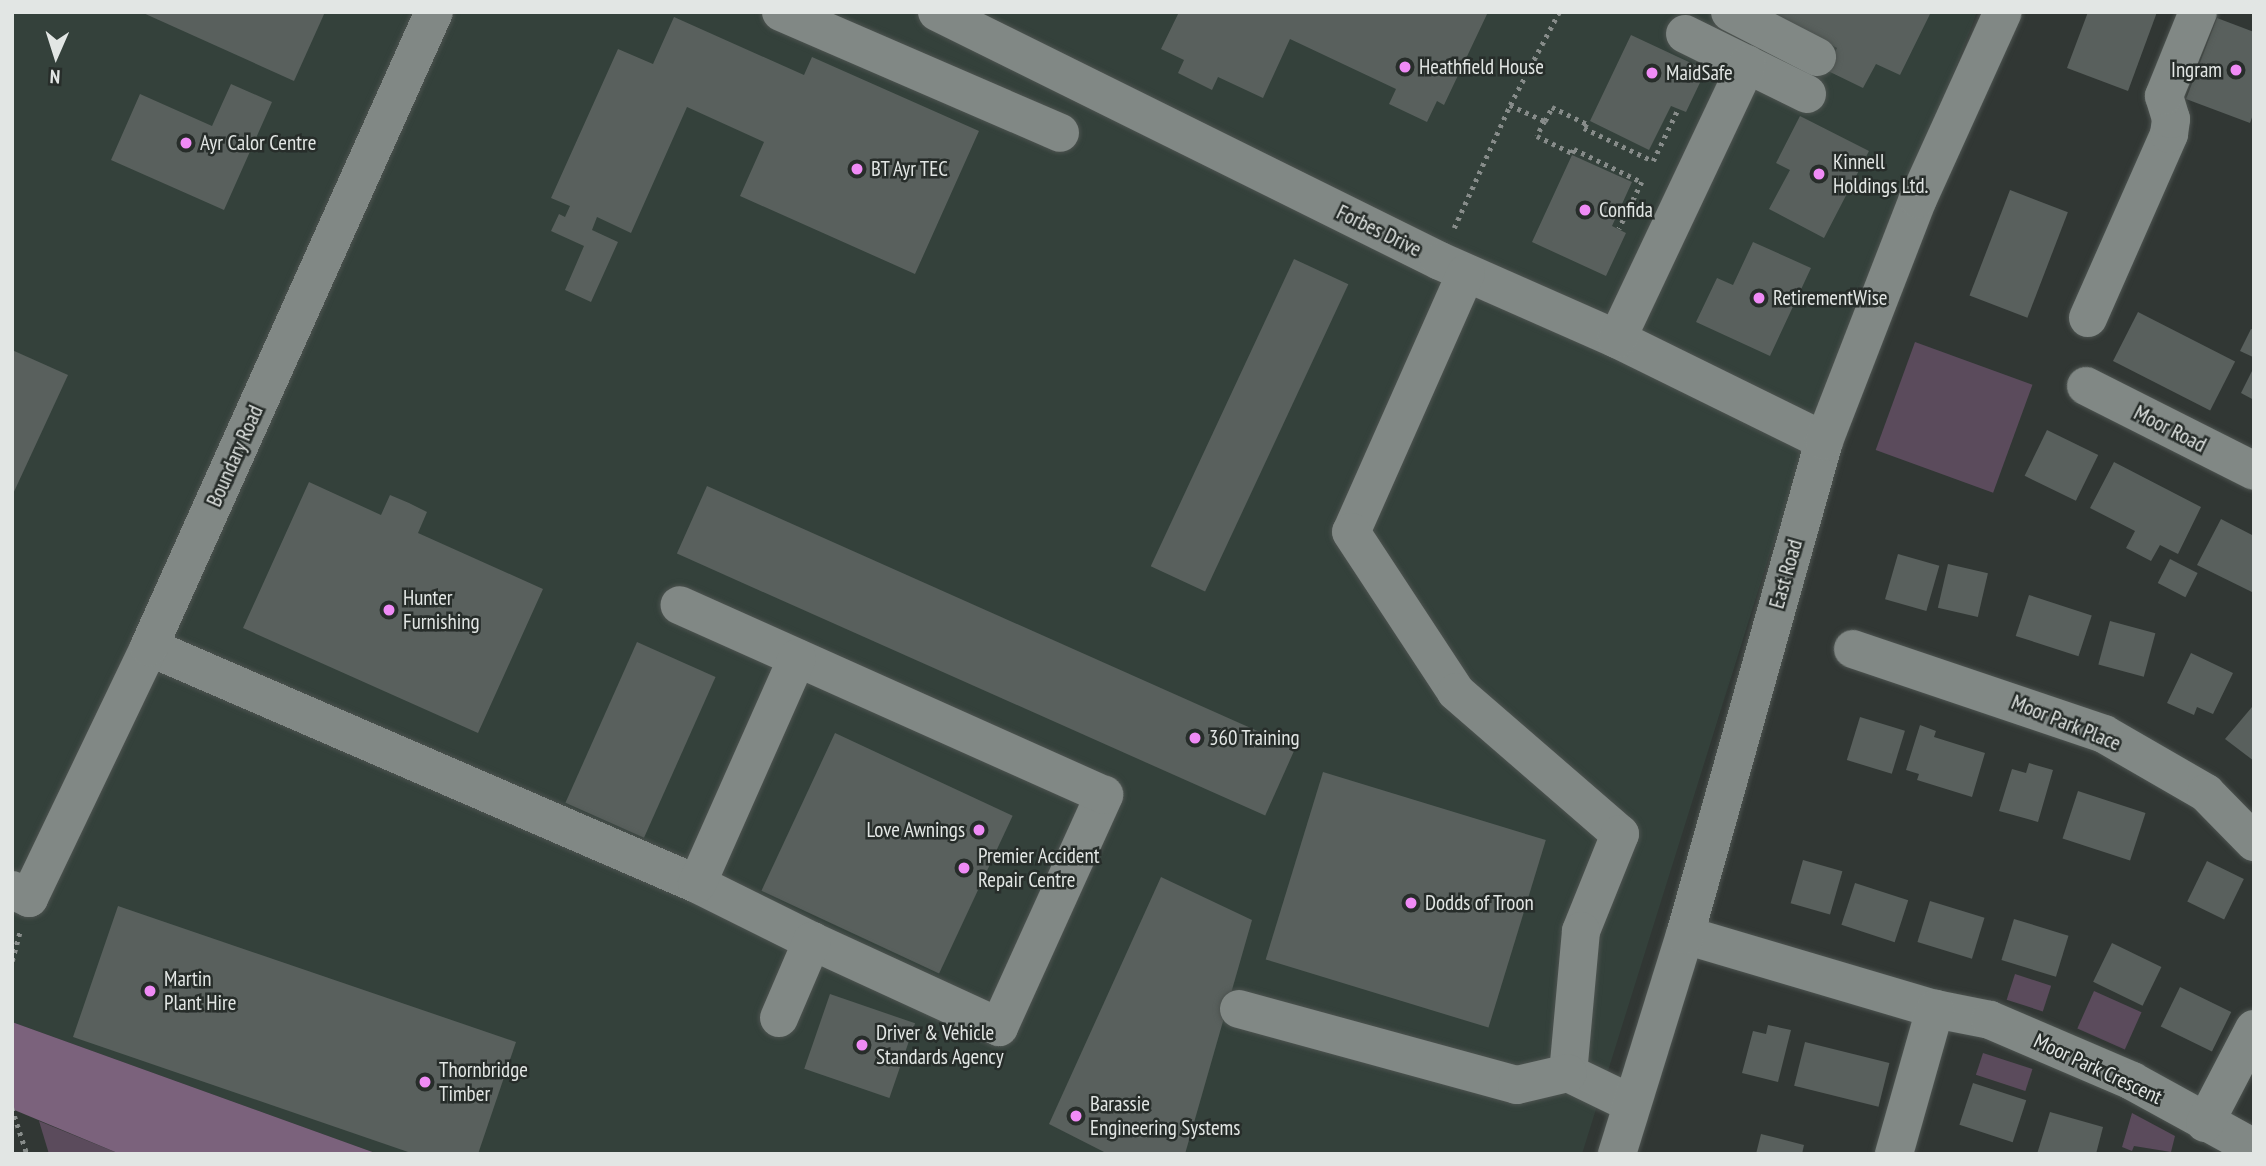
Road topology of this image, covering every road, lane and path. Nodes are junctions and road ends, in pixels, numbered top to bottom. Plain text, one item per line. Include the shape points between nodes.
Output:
1 (434, 12) edge
2 (781, 12) edge
3 (937, 12) edge
4 (1559, 12) edge
5 (1730, 12) edge
6 (2003, 12) edge
7 (2198, 12) edge
8 (1685, 34) dead end
9 (1817, 57) dead end
10 (1747, 64) junction
11 (1807, 94) dead end
12 (1510, 105) junction
13 (1678, 109) dead end
14 (1545, 121) junction
15 (1060, 133) dead end
16 (1619, 229) dead end
17 (1453, 267) junction
18 (2088, 318) dead end
19 (1617, 339) junction
20 (2086, 386) dead end
21 (1824, 441) junction
22 (2254, 471) edge
23 (680, 604) dead end
24 (149, 647) junction
25 (1853, 649) dead end
26 (797, 658) junction
27 (2254, 842) edge
28 (697, 884) junction
29 (21, 894) edge
30 (1685, 935) junction
31 (812, 941) junction
32 (1239, 1009) dead end
33 (1935, 1009) junction
34 (779, 1018) dead end
35 (2254, 1029) edge
36 (1567, 1073) junction
37 (1632, 1104) junction
38 (12, 1108) edge
39 (2205, 1123) junction
40 (2254, 1148) edge
41 (27, 1154) edge
42 (1617, 1154) edge
43 (1895, 1154) edge

1 - 24 street, Boundary Road
2 - 15 street
3 - 17 street, Forbes Drive
4 - 12 path
5 - 9 street
6 - 21 street, East Road via 1918,199
7 - 18 street via 2164,96 2171,119 2169,134
8 - 10 street
10 - 11 street
10 - 19 street
12 - 14 path
12 - 17 path
13 - 14 path via 1653,162 1552,107
14 - 16 path via 1537,136 1642,182
17 - 19 street, Forbes Drive
17 - 36 street via 1351,532 1456,692 1620,834 1581,931
19 - 21 street, Forbes Drive
20 - 22 street, Moor Road
21 - 30 street, East Road
23 - 26 street
24 - 28 street
24 - 29 street, Boundary Road
25 - 27 street, Moor Park Place via 2104,734 2206,793
26 - 28 street
26 - 31 street via 1104,796 999,1027
28 - 31 street
30 - 33 street, Moor Park Crescent
30 - 37 street, East Road
31 - 34 street
32 - 36 street via 1517,1085
33 - 39 street, Moor Park Crescent via 1990,1020 2039,1040 2132,1081
33 - 43 street
35 - 39 street
36 - 37 street
37 - 42 street, East Road
38 - 41 path
39 - 40 street, Moor Park Crescent

